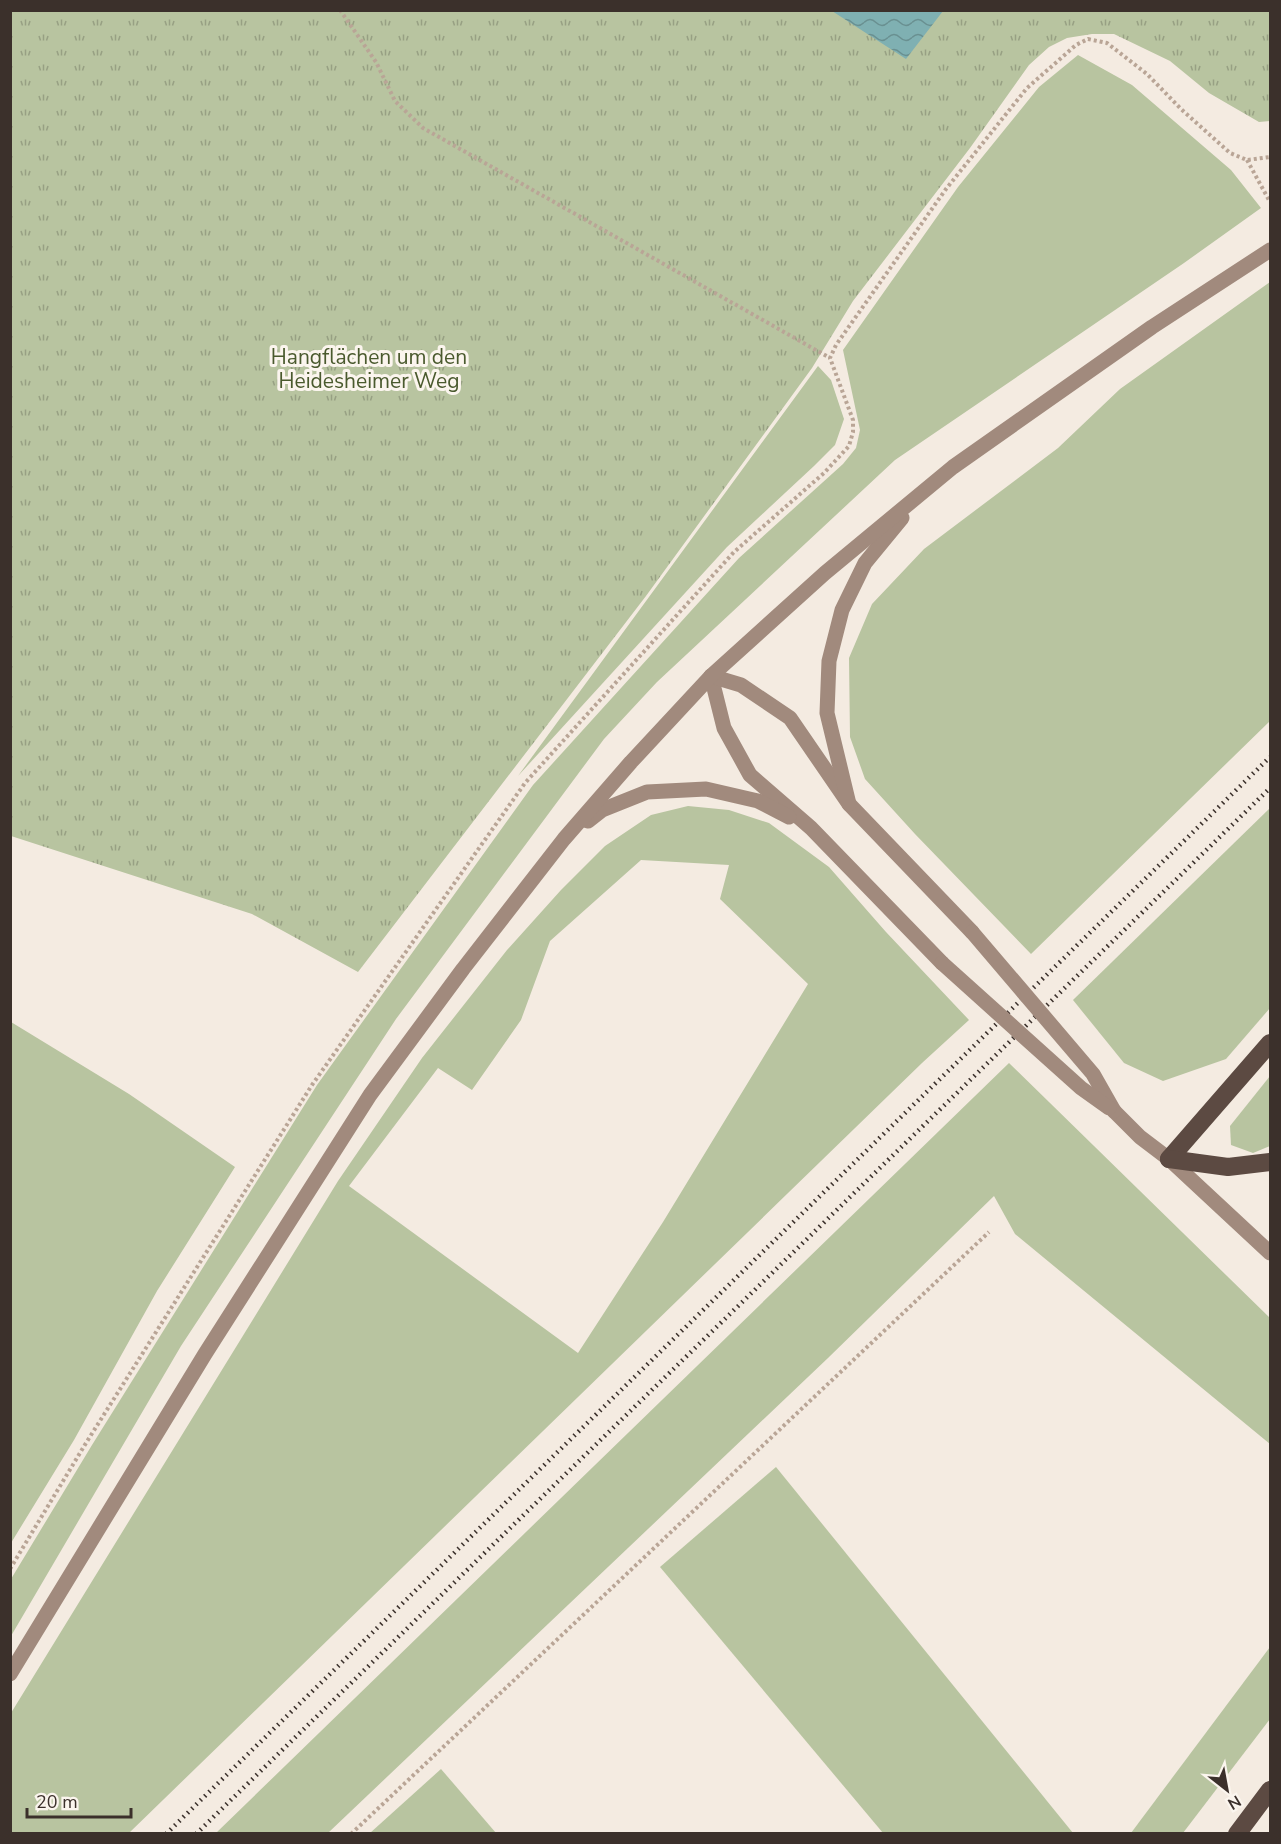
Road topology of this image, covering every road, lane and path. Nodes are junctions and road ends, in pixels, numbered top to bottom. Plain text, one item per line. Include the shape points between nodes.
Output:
1 (340, 10) edge
2 (1270, 157) edge
3 (1247, 160) junction
4 (1270, 202) edge
5 (1270, 250) edge
6 (830, 358) junction
7 (953, 467) junction
8 (711, 676) junction
9 (849, 804) junction
10 (811, 828) junction
11 (564, 839) junction
12 (1270, 1043) edge
13 (1114, 1111) junction
14 (1169, 1160) junction
15 (1270, 1162) edge
16 (989, 1232) dead end
17 (1270, 1253) edge
18 (10, 1569) edge
19 (10, 1674) edge
20 (1270, 1790) edge
21 (351, 1833) edge
22 (1237, 1833) edge

1 - 6 path via 376,62 395,101 423,128
2 - 3 path
3 - 4 path
3 - 6 path via 1230,153 1147,74 1107,43 1088,39 1027,88 953,180
5 - 7 main road via 1152,327
6 - 18 path via 853,420 849,446 734,552 525,783 312,1085
7 - 8 main road via 825,573
7 - 9 main road via 865,563 842,610 829,661 827,713
8 - 9 main road via 741,685 790,718
8 - 10 main road via 724,728 750,775
8 - 11 main road
9 - 13 main road, bridge via 972,932 1093,1074
10 - 11 main road via 758,801 706,789 647,792 602,810
10 - 13 main road, bridge via 942,963 1081,1088
11 - 19 main road via 370,1095 205,1354
12 - 14 highway
13 - 14 main road
14 - 15 highway via 1228,1167
14 - 17 main road
16 - 21 path
20 - 22 highway

